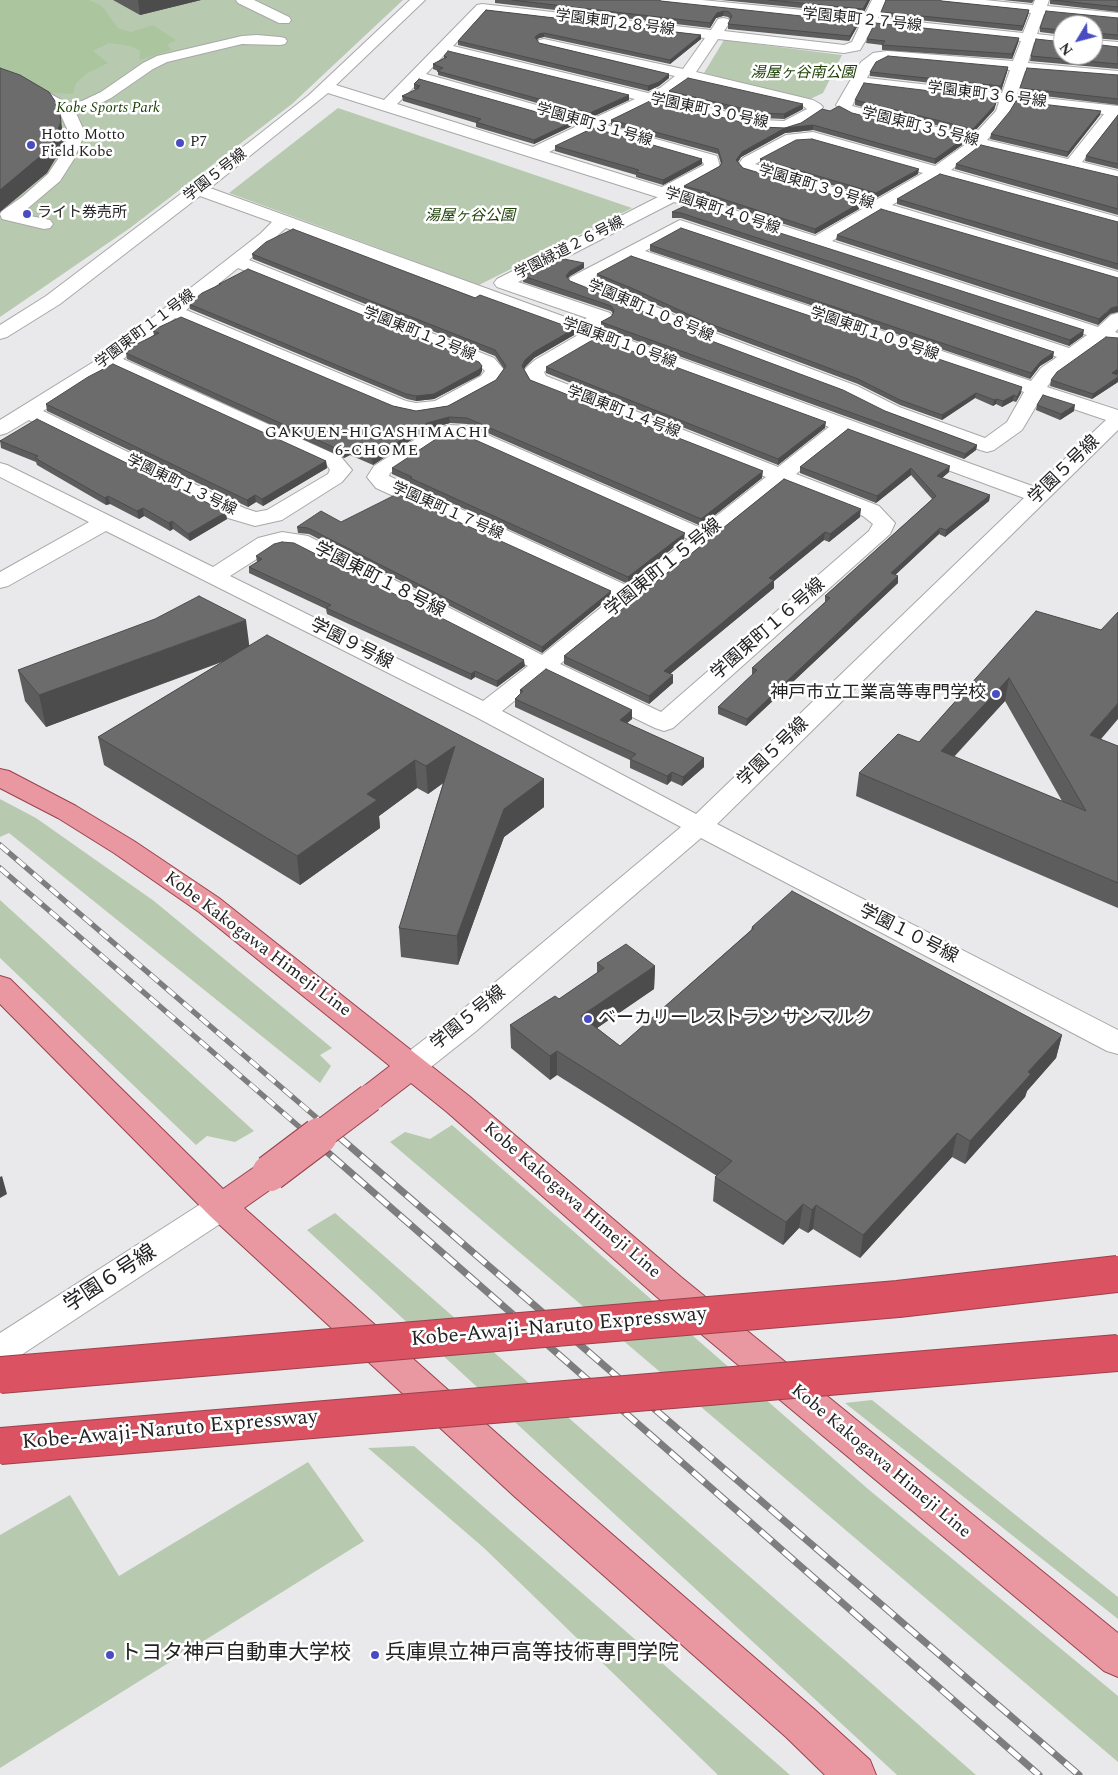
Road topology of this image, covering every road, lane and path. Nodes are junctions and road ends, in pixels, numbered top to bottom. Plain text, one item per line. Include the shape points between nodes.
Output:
1 (243, 0) edge
2 (418, 0) edge
3 (661, 0) edge
4 (879, 0) edge
5 (942, 0) edge
6 (486, 4) edge
7 (735, 4) edge
8 (1040, 5) edge
9 (564, 17) junction
10 (1118, 17) edge
11 (284, 20) dead end
12 (869, 22) junction
13 (714, 35) junction
14 (1028, 38) junction
15 (1053, 40) edge
16 (280, 41) dead end
17 (544, 43) junction
18 (1103, 45) edge
19 (1118, 46) edge
20 (444, 48) junction
21 (1019, 65) junction
22 (520, 67) junction
23 (687, 74) junction
24 (1118, 75) edge
25 (416, 76) junction
26 (0, 78) edge
27 (857, 81) junction
28 (326, 86) junction
29 (648, 99) junction
30 (1007, 99) junction
31 (74, 104) junction
32 (388, 106) junction
33 (1116, 111) edge
34 (592, 125) junction
35 (1094, 138) junction
36 (1110, 140) edge
37 (977, 142) junction
38 (535, 152) junction
39 (1072, 165) junction
40 (937, 172) junction
41 (1118, 176) edge
42 (199, 190) junction
43 (668, 194) junction
44 (878, 206) junction
45 (284, 220) junction
46 (1118, 222) edge
47 (44, 224) dead end
48 (818, 242) junction
49 (629, 252) junction
50 (236, 261) junction
51 (1118, 278) edge
52 (173, 311) junction
53 (1118, 319) edge
54 (586, 332) junction
55 (0, 333) edge
56 (1110, 336) edge
57 (1071, 355) junction
58 (110, 360) junction
59 (1036, 389) junction
60 (29, 412) junction
61 (1118, 418) edge
62 (844, 425) junction
63 (0, 428) edge
64 (0, 469) edge
65 (781, 475) junction
66 (1039, 496) junction
67 (105, 522) junction
68 (704, 537) junction
69 (214, 576) junction
70 (0, 581) edge
71 (631, 596) junction
72 (544, 665) junction
73 (485, 712) junction
74 (0, 777) edge
75 (699, 826) junction
76 (0, 986) edge
77 (1118, 1043) edge
78 (411, 1066) junction
79 (221, 1207) junction
80 (1118, 1274) edge
81 (0, 1350) edge
82 (1118, 1353) edge
83 (0, 1375) edge
84 (0, 1446) edge
85 (1118, 1658) edge
86 (855, 1775) edge

1 - 11 street
2 - 28 street, 学園５号線
3 - 7 street, 学園東町２７号線
4 - 12 street, 学園東町２８号線
5 - 8 street
6 - 9 street, 学園東町２８号線
6 - 20 street, 学園東町２８号線
7 - 12 street, 学園東町２７号線
7 - 13 street
8 - 10 street
8 - 14 street
9 - 13 street, 学園東町２８号線
9 - 17 street
12 - 13 street, 学園東町２８号線 via 858,44 844,49
12 - 14 street, 学園東町２７号線
13 - 23 street
14 - 15 street, 学園東町２７号線
14 - 21 street
16 - 31 street via 242,40 162,59 106,95 86,105
17 - 22 street
17 - 23 street, 学園東町３０号線
18 - 19 street
20 - 22 street, 学園東町３０号線
20 - 25 street, 学園東町２８号線
21 - 24 street, 学園東町３５号線
21 - 27 street, 学園東町３５号線 via 887,54 868,62
21 - 30 street
22 - 29 street, 学園東町３０号線
23 - 29 street
23 - 29 street, 学園東町３０号線 via 815,107 794,124 773,126
25 - 32 street, 学園東町２８号線
25 - 34 street, 学園東町３１号線
26 - 31 street
27 - 30 street, 学園東町３６号線
27 - 37 street, 学園東町３５号線 via 844,105 847,109
28 - 32 street, 学園東町４０号線
28 - 42 street, 学園５号線
29 - 34 street
30 - 33 street, 学園東町３６号線
30 - 37 street via 1003,112
31 - 47 street via 80,128 66,159 54,177 28,202 4,213
32 - 38 street, 学園東町４０号線
33 - 35 street
34 - 38 street
34 - 43 street, 学園東町３１号線 via 711,159 712,167
35 - 36 street
35 - 39 street
37 - 39 street, 学園東町３５号線
37 - 40 street
38 - 43 street, 学園東町４０号線
39 - 41 street, 学園東町３５号線
40 - 44 street
40 - 44 street, 学園東町３９号線 via 801,136 746,164 749,168
40 - 46 street, 学園東町３９号線
42 - 45 street, 学園東町１０号線
42 - 55 street, 学園５号線 via 53,300
43 - 48 street, 学園東町４０号線
43 - 54 street, 学園緑道２６号線 via 504,283 603,317
44 - 48 street
44 - 51 street, 学園東町３９号線
45 - 50 street, 学園東町１１号線
45 - 54 street, 学園東町１０号線
48 - 56 street, 学園東町４０号線
49 - 57 street, 学園東町１０８号線 via 680,225
49 - 59 street, 学園東町１０９号線
49 - 59 street, 学園東町１０８号線 via 577,281 697,333 987,446 1015,426
50 - 52 street, 学園東町１１号線
50 - 52 street, 学園東町１２号線 via 486,362 495,371 488,380 440,407 416,409 400,406
52 - 58 street, 学園東町１１号線
53 - 56 street
54 - 62 street, 学園東町１０号線
54 - 65 street, 学園東町１４号線 via 534,371 538,380
56 - 57 street, 学園東町１０８号線
57 - 59 street, 学園東町１０８号線 via 1048,372
58 - 60 street, 学園東町１１号線
58 - 60 street, 学園東町１３号線 via 334,461 341,470 335,478 274,515 255,519 236,514
59 - 61 street, 学園東町１０９号線
60 - 63 street, 学園東町１１号線
61 - 66 street, 学園５号線
62 - 65 street, 学園東町１５号線
62 - 66 street, 学園東町１０号線
64 - 67 street, 学園９号線
65 - 68 street, 学園東町１５号線
65 - 72 street, 学園東町１６号線 via 871,511 884,523 879,534 664,722
66 - 75 street, 学園５号線
67 - 69 street, 学園９号線
67 - 70 street
68 - 71 street, 学園東町１５号線
68 - 71 street, 学園東町１７号線 via 467,432 435,434 381,470 378,477 384,483
69 - 72 street, 学園東町１８号線 via 266,543 282,538 300,541
69 - 73 street, 学園９号線
71 - 72 street, 学園東町１５号線
72 - 73 street, 学園東町１５号線
73 - 75 street, 学園９号線
74 - 78 main road, Kobe Kakogawa Himeji Line via 116,842 209,905
75 - 77 street, 学園１０号線
75 - 78 street, 学園５号線
76 - 79 main road
78 - 79 main road, bridge
78 - 85 main road, Kobe Kakogawa Himeji Line via 670,1287
79 - 81 street, 学園６号線
79 - 86 main road
80 - 83 highway, Kobe-Awaji-Naruto Expressway, bridge via 898,1299
82 - 84 highway, Kobe-Awaji-Naruto Expressway, bridge

